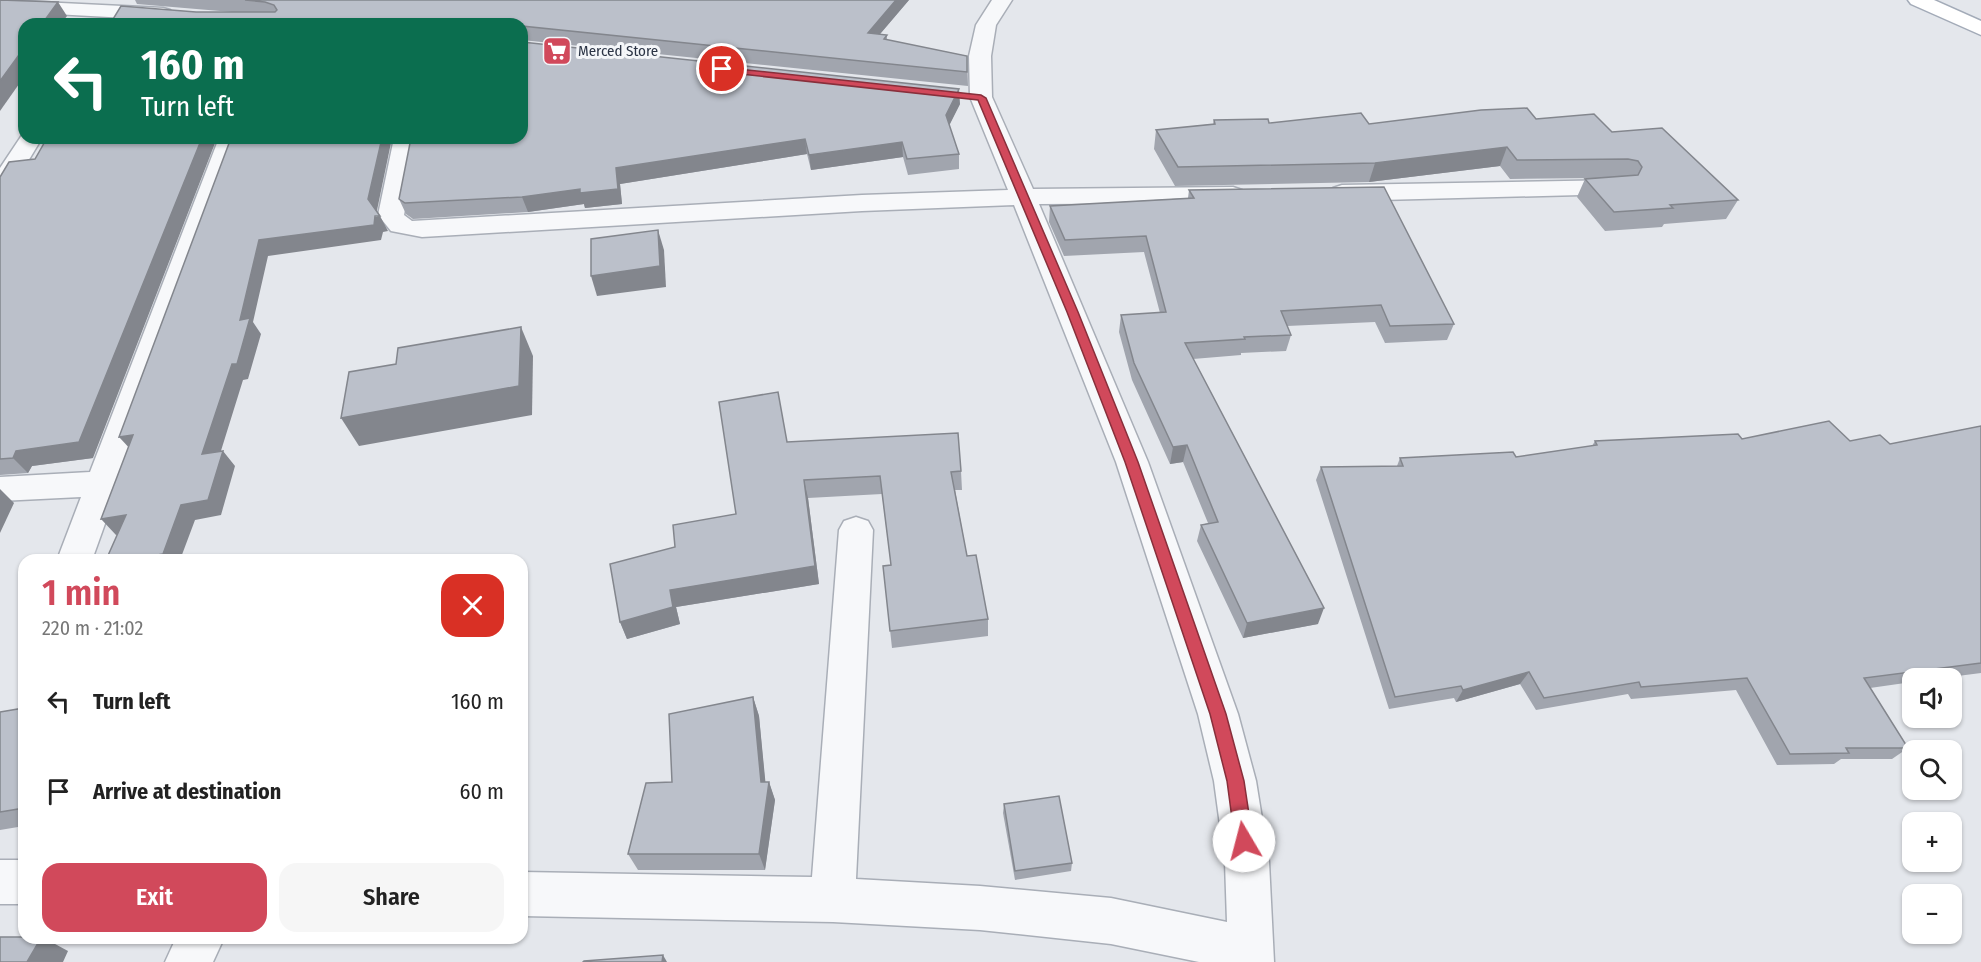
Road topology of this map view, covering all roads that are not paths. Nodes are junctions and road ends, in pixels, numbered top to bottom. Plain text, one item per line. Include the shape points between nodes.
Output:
1 (1002, 0) edge
2 (1918, 0) edge
3 (0, 5) edge
4 (182, 16) edge
5 (99, 17) edge
6 (1981, 29) edge
7 (26, 144) edge
8 (229, 144) edge
9 (405, 144) edge
10 (1619, 187) edge
11 (0, 188) edge
12 (1321, 194) edge
13 (1261, 195) edge
14 (1022, 197) junction
15 (102, 484) junction
16 (0, 489) edge
17 (856, 530) dead end
18 (76, 554) edge
19 (528, 894) edge
20 (833, 900) junction
21 (198, 944) edge
22 (1251, 956) edge
23 (188, 962) edge

1 - 14 street via 986,25 970,96
2 - 6 main road
3 - 5 street
4 - 5 street
7 - 11 street
8 - 15 street
9 - 14 street via 391,215 404,228 422,230 778,207
10 - 12 street
13 - 14 street
14 - 22 street via 1132,462 1218,714 1235,781 1247,862
15 - 16 street
15 - 18 street
17 - 20 street
19 - 20 street
20 - 22 street via 980,908 1110,921
21 - 23 street

